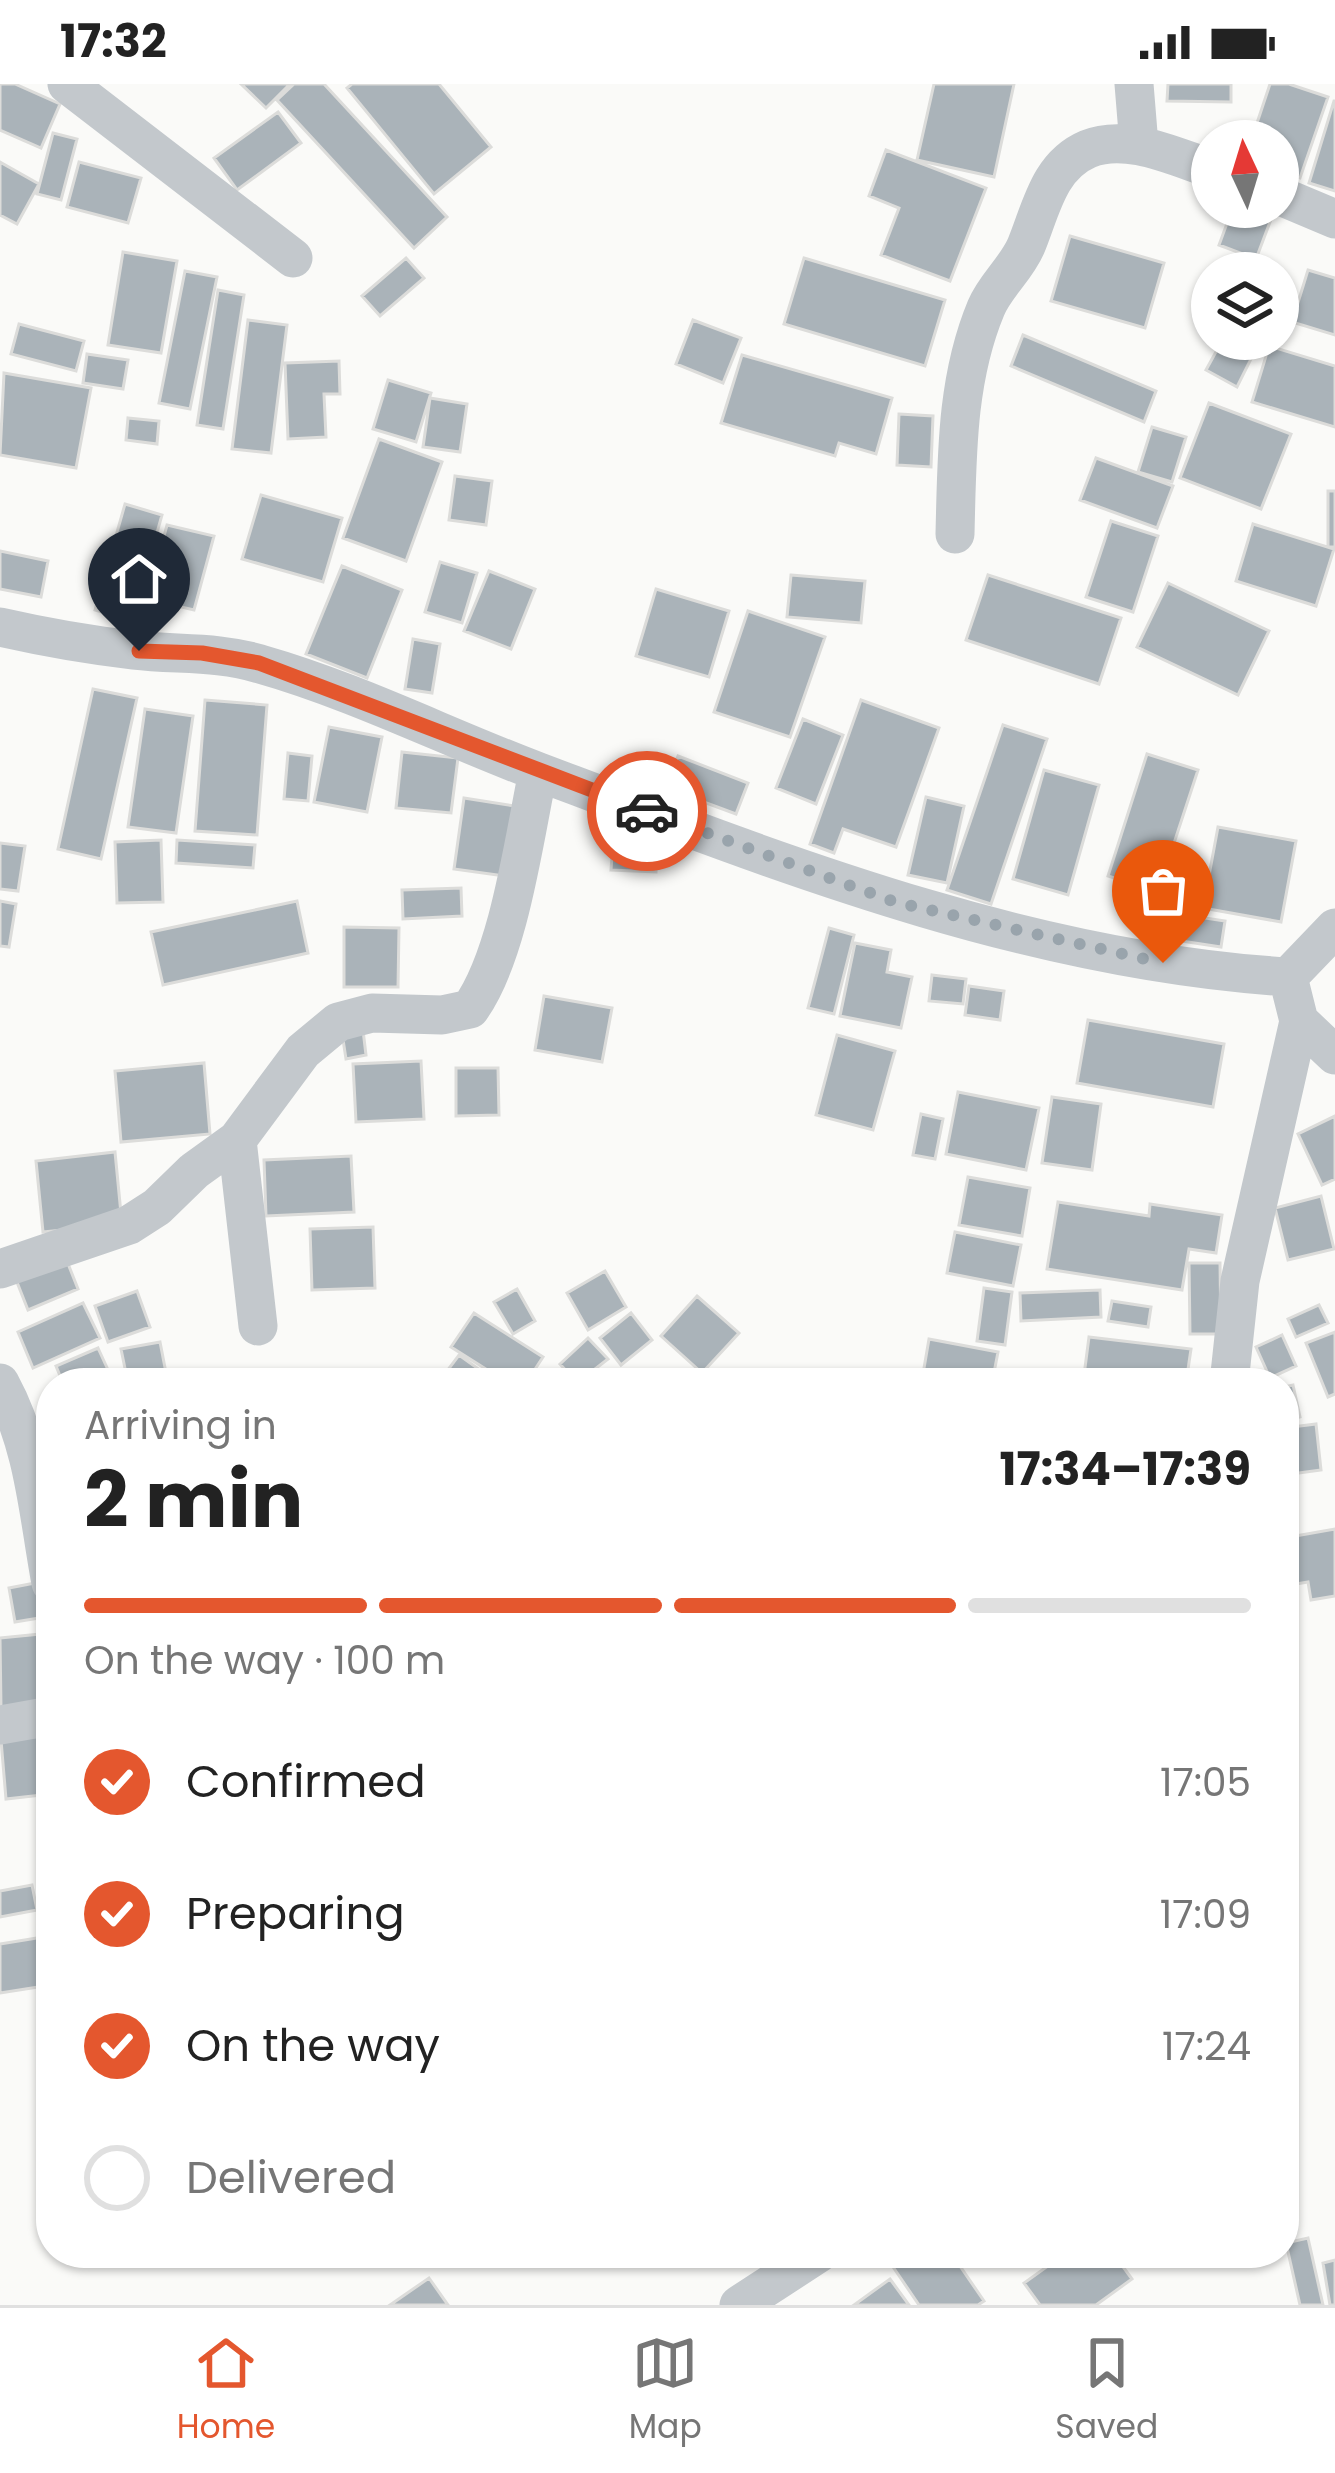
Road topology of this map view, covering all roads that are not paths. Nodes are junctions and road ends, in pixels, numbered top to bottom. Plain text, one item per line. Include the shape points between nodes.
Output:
1 (67, 84) edge
2 (1134, 84) edge
3 (1139, 145) junction
4 (1191, 163) edge
5 (1299, 204) edge
6 (1335, 219) edge
7 (293, 258) dead end
8 (955, 535) dead end
9 (0, 627) edge
10 (538, 772) junction
11 (1335, 928) edge
12 (1288, 977) junction
13 (1299, 1021) junction
14 (1335, 1055) edge
15 (237, 1139) junction
16 (0, 1269) edge
17 (259, 1326) dead end
18 (1231, 1368) edge
19 (0, 1384) edge
20 (36, 1481) edge
21 (36, 1719) edge
22 (0, 1725) edge
23 (796, 2268) edge
24 (739, 2305) edge

1 - 7 street
2 - 3 street
3 - 4 street
3 - 8 street via 1093,146 1066,160 1021,259 987,305 958,407
5 - 6 street
9 - 10 street via 259,663
10 - 12 street via 895,902 1186,968
10 - 15 street via 485,988 470,1009 338,1022 303,1052
11 - 12 street
12 - 13 street
13 - 14 street
13 - 18 street via 1240,1281
15 - 16 street via 129,1225
15 - 17 street
19 - 20 street
21 - 22 street
23 - 24 street

